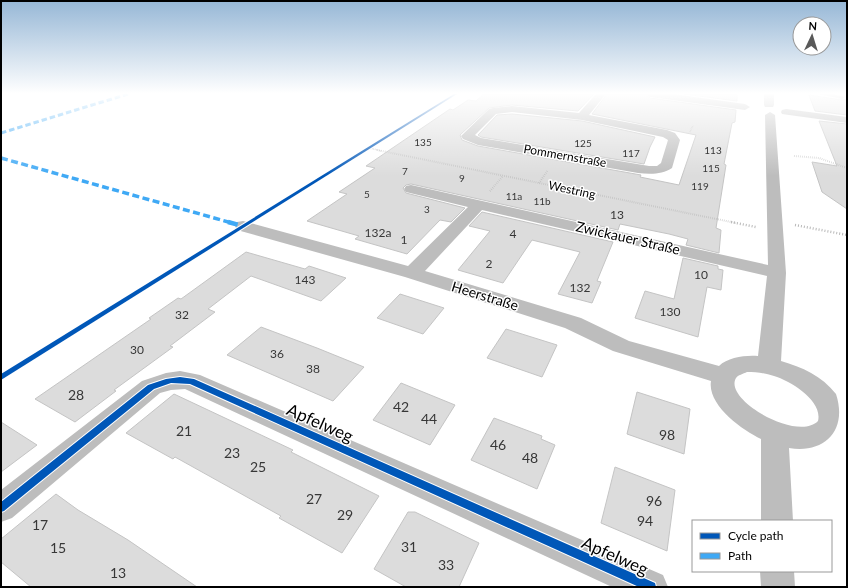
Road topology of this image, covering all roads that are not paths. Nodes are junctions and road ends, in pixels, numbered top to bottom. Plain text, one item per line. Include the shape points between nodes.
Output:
1 (482, 121) edge
2 (606, 121) edge
3 (765, 121) edge
4 (411, 189) dead end
5 (479, 204) junction
6 (243, 226) dead end
7 (412, 273) junction
8 (777, 273) junction
9 (770, 366) junction
10 (724, 376) junction
11 (839, 410) edge
12 (775, 432) junction
13 (1, 508) edge
14 (777, 520) edge
15 (777, 572) edge
16 (651, 587) edge
17 (778, 587) edge

1 - 2 street, Pommernstraße via 467,136 478,141 638,169 656,169 667,165 674,140 671,136
3 - 8 street via 776,226
4 - 5 street, Zwickauer Straße
5 - 7 street
5 - 8 street, Zwickauer Straße
6 - 7 street, Heerstraße
7 - 10 street, Heerstraße via 573,323 639,352
8 - 9 street
9 - 10 street via 737,365
9 - 11 street via 785,370 810,384
10 - 12 street via 722,388 735,408 746,418
11 - 12 street via 827,432 820,435 801,438
12 - 14 street
13 - 16 street, Apfelweg via 151,388 175,379 191,381
15 - 17 street

